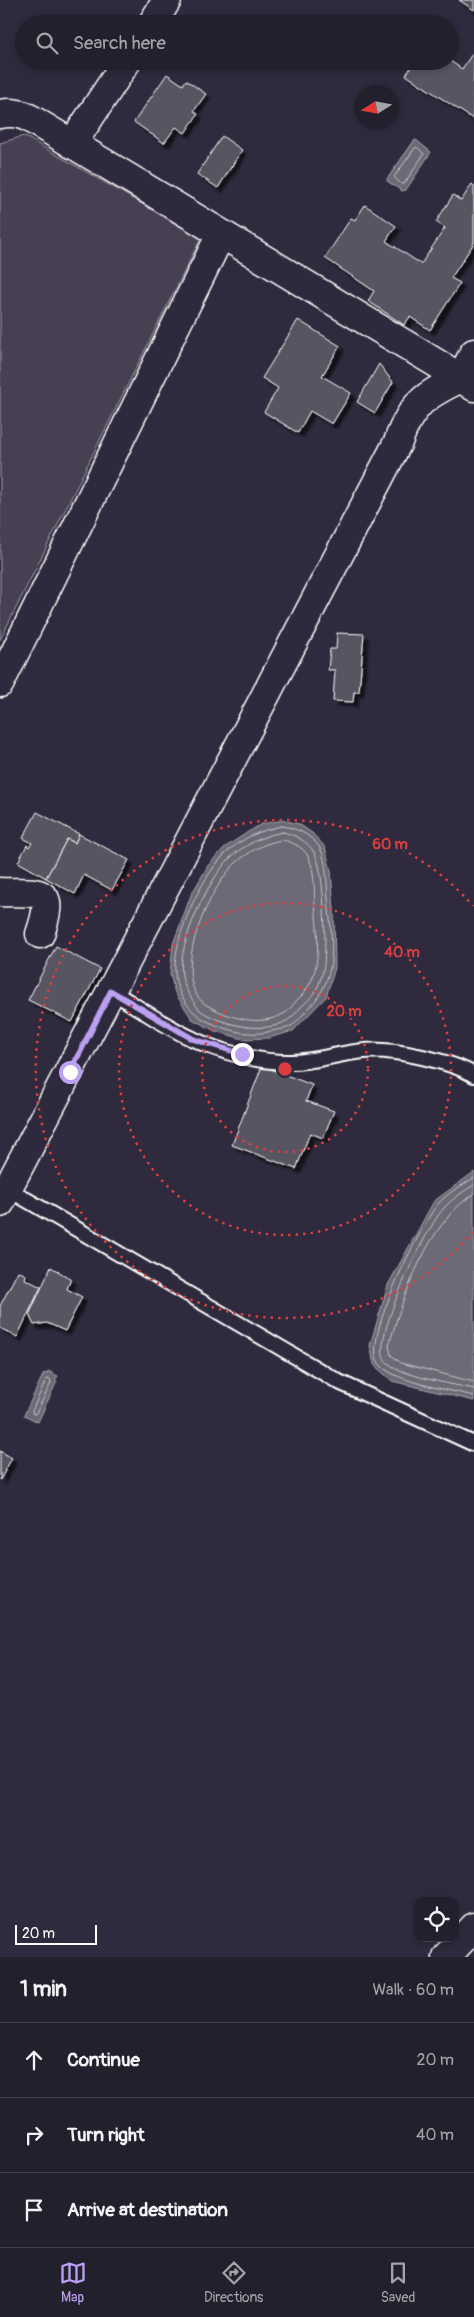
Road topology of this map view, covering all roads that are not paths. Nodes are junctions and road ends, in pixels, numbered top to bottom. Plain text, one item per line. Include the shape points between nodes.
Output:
1 (167, 0) edge
2 (158, 15) edge
3 (121, 70) edge
4 (0, 114) edge
5 (72, 144) junction
6 (221, 234) junction
7 (474, 353) edge
8 (467, 383) edge
9 (0, 683) edge
10 (0, 892) edge
11 (40, 934) dead end
12 (111, 991) junction
13 (474, 1075) edge
14 (4, 1196) edge
15 (474, 1444) edge
16 (474, 1927) edge
17 (446, 1957) edge

1 - 2 main road
3 - 5 main road
4 - 5 main road via 21,114
5 - 6 main road
6 - 8 main road
6 - 9 main road
7 - 8 main road
8 - 12 main road via 436,390 418,403 405,421 393,451
10 - 11 main road via 35,892 44,898 48,908
12 - 13 lane via 193,1039 225,1051 288,1062 365,1051 413,1054
12 - 14 main road
14 - 15 lane via 339,1382
16 - 17 main road

